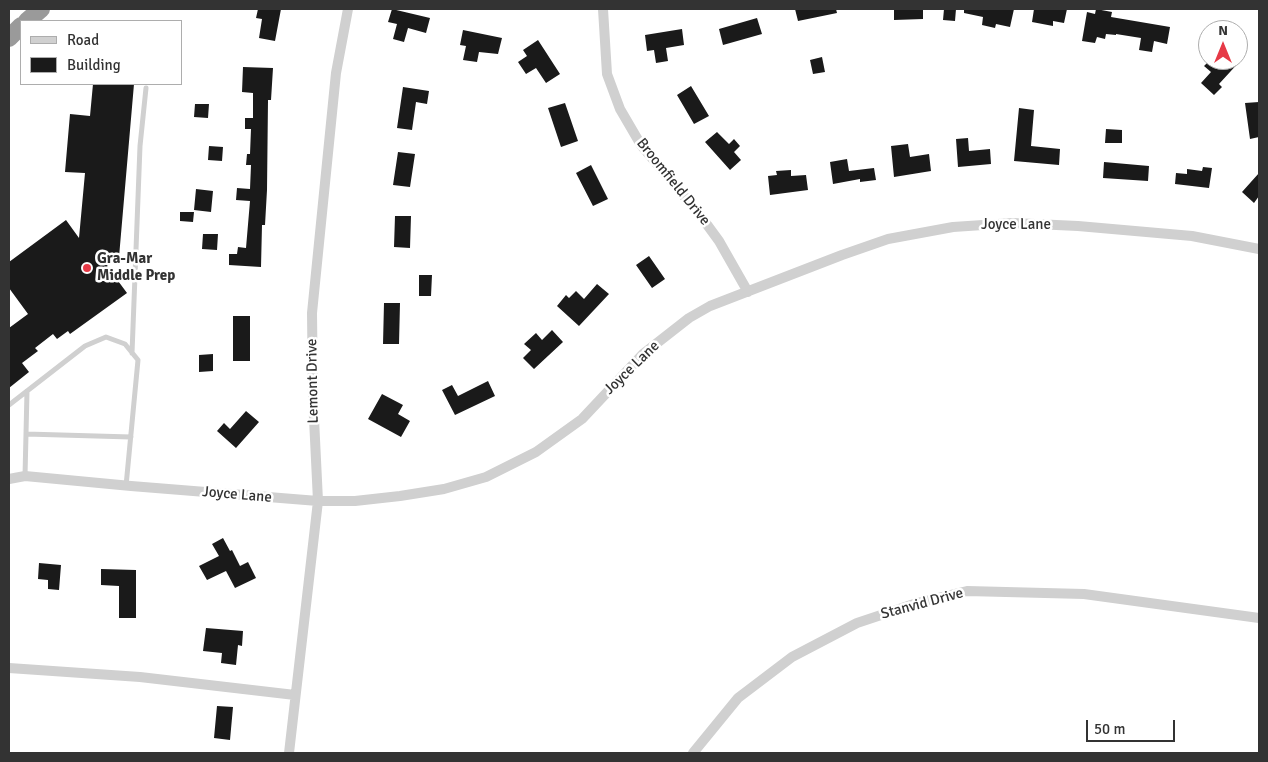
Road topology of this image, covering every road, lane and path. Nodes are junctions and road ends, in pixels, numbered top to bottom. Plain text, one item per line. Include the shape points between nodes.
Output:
1 (41, 9) edge
2 (348, 9) edge
3 (603, 9) edge
4 (28, 20) edge
5 (20, 27) edge
6 (9, 38) edge
7 (146, 88) dead end
8 (1259, 249) edge
9 (748, 292) junction
10 (132, 354) junction
11 (27, 391) junction
12 (9, 405) edge
13 (26, 434) junction
14 (131, 437) junction
15 (25, 476) junction
16 (9, 480) edge
17 (126, 486) junction
18 (318, 501) junction
19 (1259, 618) edge
20 (9, 668) edge
21 (295, 695) junction
22 (289, 753) edge
23 (693, 753) edge

1 - 4 highway
2 - 18 street, Lemont Drive via 336,73 312,313
3 - 9 street, Broomfield Drive via 607,74 620,109 641,145 719,242
5 - 6 highway
7 - 10 lane via 140,146
8 - 9 street, Joyce Lane via 1192,236 1078,226 1013,223 954,227 888,239
9 - 18 street, Joyce Lane via 688,318 643,354 582,419 536,452 486,477 444,489 400,496
10 - 11 lane via 125,344 106,337 84,346
10 - 14 lane via 138,360
11 - 12 lane
11 - 13 lane
13 - 14 lane
13 - 15 lane
14 - 17 lane
15 - 16 street, Joyce Lane
15 - 17 street, Joyce Lane
17 - 18 street, Joyce Lane
18 - 21 street, Lemont Drive
19 - 23 street, Stanvid Drive via 1084,594 967,591 916,602 857,623 792,657 738,698
20 - 21 street via 140,677
21 - 22 street, Lemont Drive

